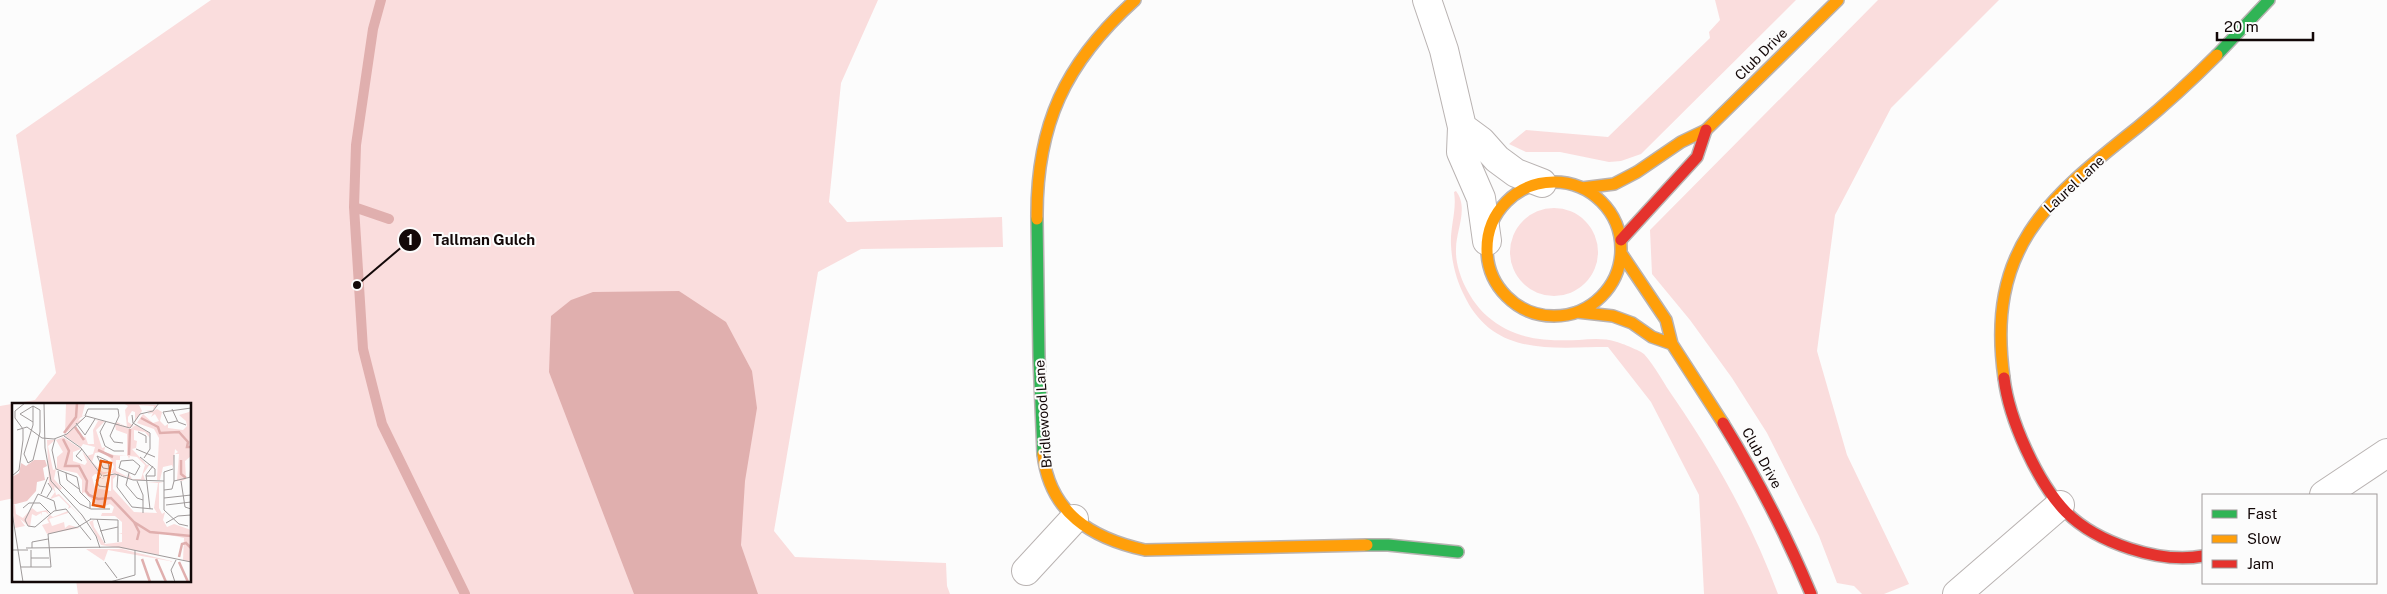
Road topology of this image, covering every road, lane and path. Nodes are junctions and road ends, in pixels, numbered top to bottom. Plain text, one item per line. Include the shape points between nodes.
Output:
1 (1135, 0) edge
2 (1427, 0) edge
3 (1838, 0) edge
4 (2268, 0) edge
5 (1462, 127) junction
6 (1706, 130) junction
7 (1542, 183) junction
8 (1582, 188) junction
9 (1621, 240) junction
10 (1487, 241) junction
11 (1621, 253) junction
12 (1577, 312) junction
13 (1672, 344) junction
14 (2387, 453) edge
15 (2326, 494) edge
16 (2060, 505) junction
17 (1074, 519) junction
18 (1458, 552) dead end
19 (2202, 556) edge
20 (1026, 571) dead end
21 (1811, 594) edge
22 (1957, 594) edge

1 - 17 street, Bridlewood Lane via 1103,30 1072,71 1058,98 1040,156 1037,190 1038,302 1044,466 1051,487
2 - 5 street via 1444,50
3 - 6 street, Club Drive
4 - 16 street, Laurel Lane via 2191,81 2053,200 2031,228 2017,257 2003,305 2000,336 2004,390 2026,453
5 - 7 street via 1516,173
5 - 10 street via 1462,152 1481,198
6 - 8 street, Club Drive via 1614,184
6 - 9 street, Club Drive via 1696,157 1685,172
7 - 8 street via 1562,182
7 - 10 street via 1520,191 1505,203 1494,218
8 - 9 street via 1608,209
9 - 11 street
10 - 12 street via 1490,271 1497,285 1518,306 1547,316
11 - 12 street via 1619,266 1608,289 1589,307
11 - 13 street, Club Drive via 1666,320
12 - 13 street via 1613,316
13 - 21 street, Club Drive via 1753,471
14 - 15 street
16 - 19 street, Laurel Lane via 2071,516 2138,552 2172,560
16 - 22 street
17 - 18 street, Bridlewood Lane via 1108,542 1145,550 1388,545
17 - 20 street

